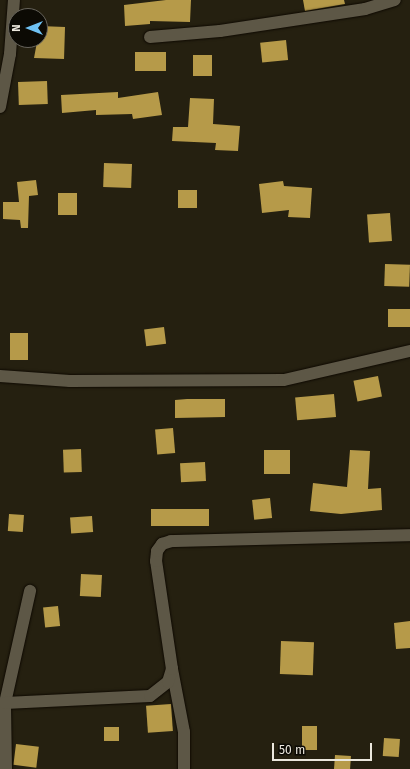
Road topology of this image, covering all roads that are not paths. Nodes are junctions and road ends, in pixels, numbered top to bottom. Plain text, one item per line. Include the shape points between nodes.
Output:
1 (14, 0) edge
2 (395, 0) edge
3 (150, 37) dead end
4 (0, 107) edge
5 (410, 351) edge
6 (0, 376) edge
7 (410, 535) edge
8 (30, 591) dead end
9 (172, 669) junction
10 (6, 703) junction
11 (6, 769) edge
12 (184, 769) edge

1 - 4 street via 10,54
2 - 3 street via 365,9 235,29
5 - 6 street via 284,380 70,381
7 - 9 street via 171,541 162,544 157,551 156,561
8 - 10 street
9 - 10 street via 162,690 150,696
9 - 12 street via 183,725
10 - 11 street

